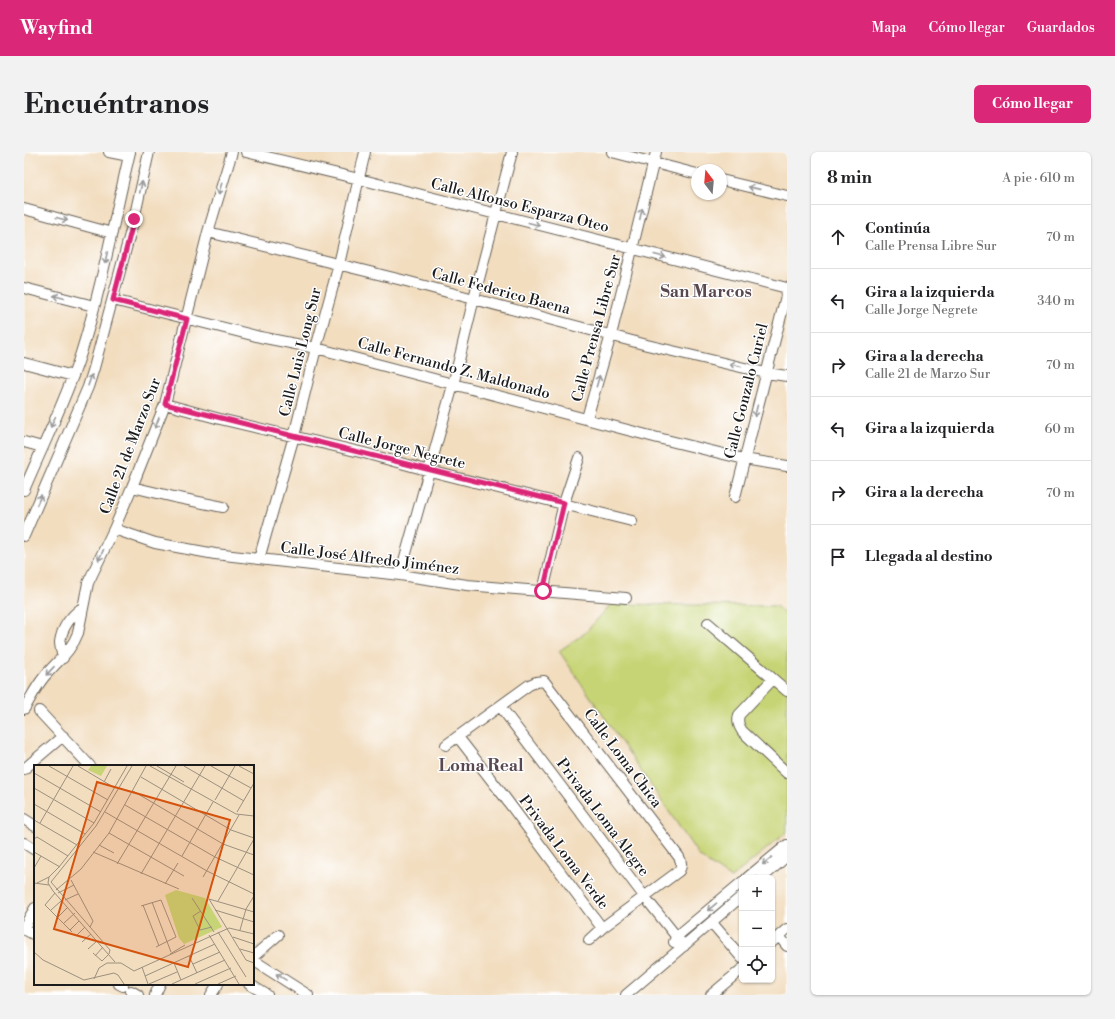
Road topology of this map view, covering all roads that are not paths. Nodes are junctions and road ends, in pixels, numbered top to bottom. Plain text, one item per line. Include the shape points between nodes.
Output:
1 (109, 152) edge
2 (149, 152) edge
3 (232, 152) edge
4 (246, 152) edge
5 (365, 152) edge
6 (512, 152) edge
7 (612, 152) edge
8 (656, 152) edge
9 (129, 154) edge
10 (653, 162) junction
11 (691, 172) edge
12 (359, 179) junction
13 (727, 181) edge
14 (787, 196) edge
15 (24, 209) edge
16 (496, 214) junction
17 (208, 232) junction
18 (112, 233) junction
19 (632, 249) junction
20 (338, 264) junction
21 (24, 288) edge
22 (787, 288) edge
23 (787, 292) edge
24 (474, 298) junction
25 (113, 300) junction
26 (94, 306) junction
27 (187, 319) junction
28 (611, 335) junction
29 (316, 348) junction
30 (24, 363) edge
31 (766, 372) junction
32 (73, 376) junction
33 (787, 376) edge
34 (453, 385) junction
35 (165, 404) junction
36 (587, 418) junction
37 (294, 436) junction
38 (24, 442) edge
39 (42, 447) junction
40 (579, 458) dead end
41 (744, 459) junction
42 (787, 466) edge
43 (430, 471) junction
44 (132, 487) junction
45 (24, 490) edge
46 (735, 497) dead end
47 (564, 503) junction
48 (223, 507) dead end
49 (632, 521) dead end
50 (26, 522) edge
51 (114, 530) junction
52 (24, 536) edge
53 (259, 559) junction
54 (400, 575) junction
55 (543, 591) junction
56 (626, 598) dead end
57 (83, 607) junction
58 (69, 620) junction
59 (708, 623) dead end
60 (80, 624) junction
61 (63, 658) junction
62 (773, 679) junction
63 (787, 691) edge
64 (500, 706) junction
65 (24, 709) edge
66 (39, 711) dead end
67 (63, 736) junction
68 (458, 737) junction
69 (446, 745) dead end
70 (89, 765) edge
71 (24, 769) edge
72 (787, 773) edge
73 (24, 819) edge
74 (34, 825) edge
75 (24, 843) edge
76 (787, 845) edge
77 (34, 849) edge
78 (787, 856) edge
79 (751, 875) edge
80 (765, 875) edge
81 (739, 884) edge
82 (644, 896) junction
83 (739, 899) edge
84 (34, 910) edge
85 (712, 923) junction
86 (24, 928) edge
87 (602, 928) junction
88 (787, 929) edge
89 (34, 934) edge
90 (278, 935) dead end
91 (676, 936) junction
92 (775, 939) edge
93 (589, 940) dead end
94 (684, 946) junction
95 (787, 946) edge
96 (739, 954) edge
97 (254, 956) edge
98 (670, 957) junction
99 (254, 961) edge
100 (739, 972) edge
101 (160, 985) edge
102 (217, 985) edge
103 (251, 985) edge
104 (155, 995) edge
105 (211, 995) edge
106 (267, 995) edge
107 (308, 995) edge
108 (626, 995) edge
109 (711, 995) edge

1 - 9 street
25 -> 2 street
3 -> 17 street, Calle 21 de Marzo Sur
4 - 12 street, Calle Alfonso Esparza Oteo
5 - 12 street, Calle Luis Long Sur
6 - 16 street
7 - 10 street
8 - 10 street, Calle Prensa Libre Sur
9 - 18 street
10 - 11 street
19 -> 10 street, Calle Prensa Libre Sur
12 - 16 street, Calle Alfonso Esparza Oteo
12 - 20 street, Calle Luis Long Sur
14 -> 13 street
15 -> 18 street
16 -> 19 street, Calle Alfonso Esparza Oteo
16 - 24 street
17 - 20 street, Calle Federico Baena
17 - 27 street, Calle 21 de Marzo Sur
18 -> 26 street
19 -> 22 street, Calle Alfonso Esparza Oteo
19 - 28 street, Calle Prensa Libre Sur
20 - 24 street, Calle Federico Baena
20 - 29 street, Calle Luis Long Sur
26 -> 21 street
23 - 31 street, Calle Gonzalo Curiel
24 - 28 street, Calle Federico Baena
24 - 34 street
25 - 27 street, Calle Fernando Z. Maldonado
50 -> 25 street via 88,387
26 - 32 street
27 - 29 street, Calle Fernando Z. Maldonado
27 - 35 street, Calle 21 de Marzo Sur
31 -> 28 street, Calle Federico Baena
36 -> 28 street, Calle Prensa Libre Sur
29 - 34 street, Calle Fernando Z. Maldonado
29 - 37 street, Calle Luis Long Sur
30 - 32 street
31 - 33 street, Calle Federico Baena
31 -> 41 street, Calle Gonzalo Curiel
32 -> 39 street
34 - 36 street, Calle Fernando Z. Maldonado
34 - 43 street
35 - 37 street, Calle Jorge Negrete
35 -> 44 street, Calle 21 de Marzo Sur
36 - 41 street, Calle Fernando Z. Maldonado
37 - 43 street, Calle Jorge Negrete
37 - 53 street, Calle Luis Long Sur
38 - 39 street
39 - 45 street
40 - 47 street
41 - 42 street, Calle Fernando Z. Maldonado
41 - 46 street, Calle Gonzalo Curiel
43 - 47 street, Calle Jorge Negrete
43 - 54 street
44 - 48 street
44 - 51 street, Calle 21 de Marzo Sur
47 - 49 street, Calle Jorge Negrete
47 - 55 street
50 - 52 street
51 - 53 street, Calle José Alfredo Jiménez via 178,548
51 -> 57 street, Calle 21 de Marzo Sur via 88,583
53 - 54 street, Calle José Alfredo Jiménez
54 - 55 street, Calle José Alfredo Jiménez via 467,585
55 - 56 street, Calle José Alfredo Jiménez
57 - 58 street
57 - 60 street, Calle 21 de Marzo Sur
58 - 60 street
58 - 61 street via 60,642
59 - 62 street
60 - 61 street, Calle 21 de Marzo Sur via 75,641
61 -> 65 street, Calle 21 de Marzo Sur via 44,678
62 - 63 street
62 - 72 street via 739,715 738,720 742,731
64 - 68 street
64 - 82 street, Privada Loma Alegre
64 - 82 street, Calle Loma Chica via 529,685 544,681 679,857 679,871
66 - 67 street
67 - 70 street
67 - 71 street
68 - 69 street
68 - 87 street, Privada Loma Verde
73 - 74 street
75 - 77 street
76 -> 79 street
78 - 80 street
81 -> 91 street
82 - 87 street
82 - 91 street, Privada Loma Alegre
83 - 85 street
84 - 86 street
85 - 94 street
85 - 96 street
86 - 89 street
87 - 93 street
88 - 92 street
90 - 97 street
91 - 94 street, Privada Loma Alegre
91 - 98 street
92 - 95 street
94 - 98 street
98 - 108 street
107 -> 99 street
100 - 109 street
101 - 104 street
102 - 105 street
103 - 106 street

